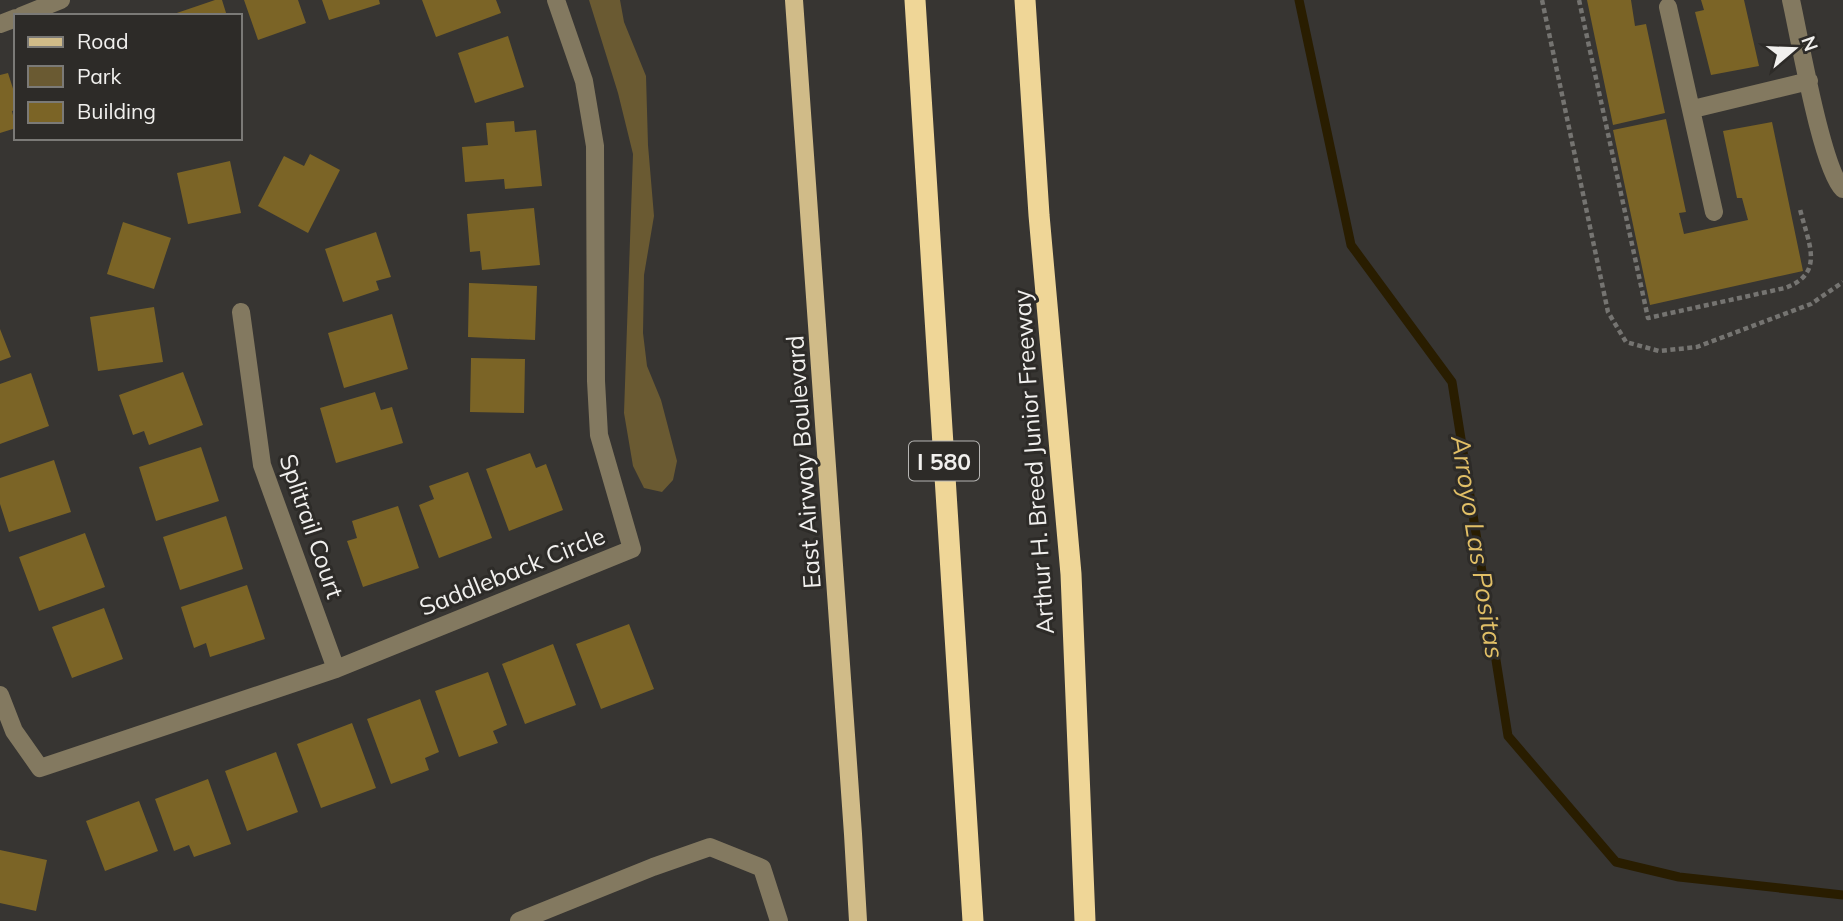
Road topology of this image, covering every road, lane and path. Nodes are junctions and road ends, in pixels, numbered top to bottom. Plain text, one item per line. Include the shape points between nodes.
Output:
1 (61, 0) edge
2 (556, 0) edge
3 (794, 0) edge
4 (915, 0) edge
5 (1025, 0) edge
6 (1542, 0) edge
7 (1579, 0) edge
8 (1791, 0) edge
9 (1668, 7) dead end
10 (26, 14) edge
11 (1809, 81) junction
12 (1693, 109) junction
13 (1843, 189) edge
14 (1800, 209) dead end
15 (1714, 212) dead end
16 (1843, 282) edge
17 (241, 312) dead end
18 (336, 669) junction
19 (0, 695) edge
20 (519, 921) edge
21 (779, 921) edge
22 (858, 921) edge
23 (973, 921) edge
24 (1085, 921) edge

1 - 10 street
2 - 18 street, Saddleback Circle via 584,81 595,146 599,435 632,549
3 - 22 main road, East Airway Boulevard
4 - 23 highway, I 580
5 - 24 highway, Arthur H. Breed Junior Freeway via 1071,574
6 - 16 path via 1608,312 1626,342 1659,351 1697,347 1811,304
7 - 14 path via 1648,318 1798,283 1807,275 1812,258
8 - 11 street
9 - 12 street
11 - 12 street
11 - 13 street via 1834,179
12 - 15 street
17 - 18 street, Splitrail Court via 262,465
18 - 19 street, Saddleback Circle via 40,768 14,732
20 - 21 street via 710,847 762,868

